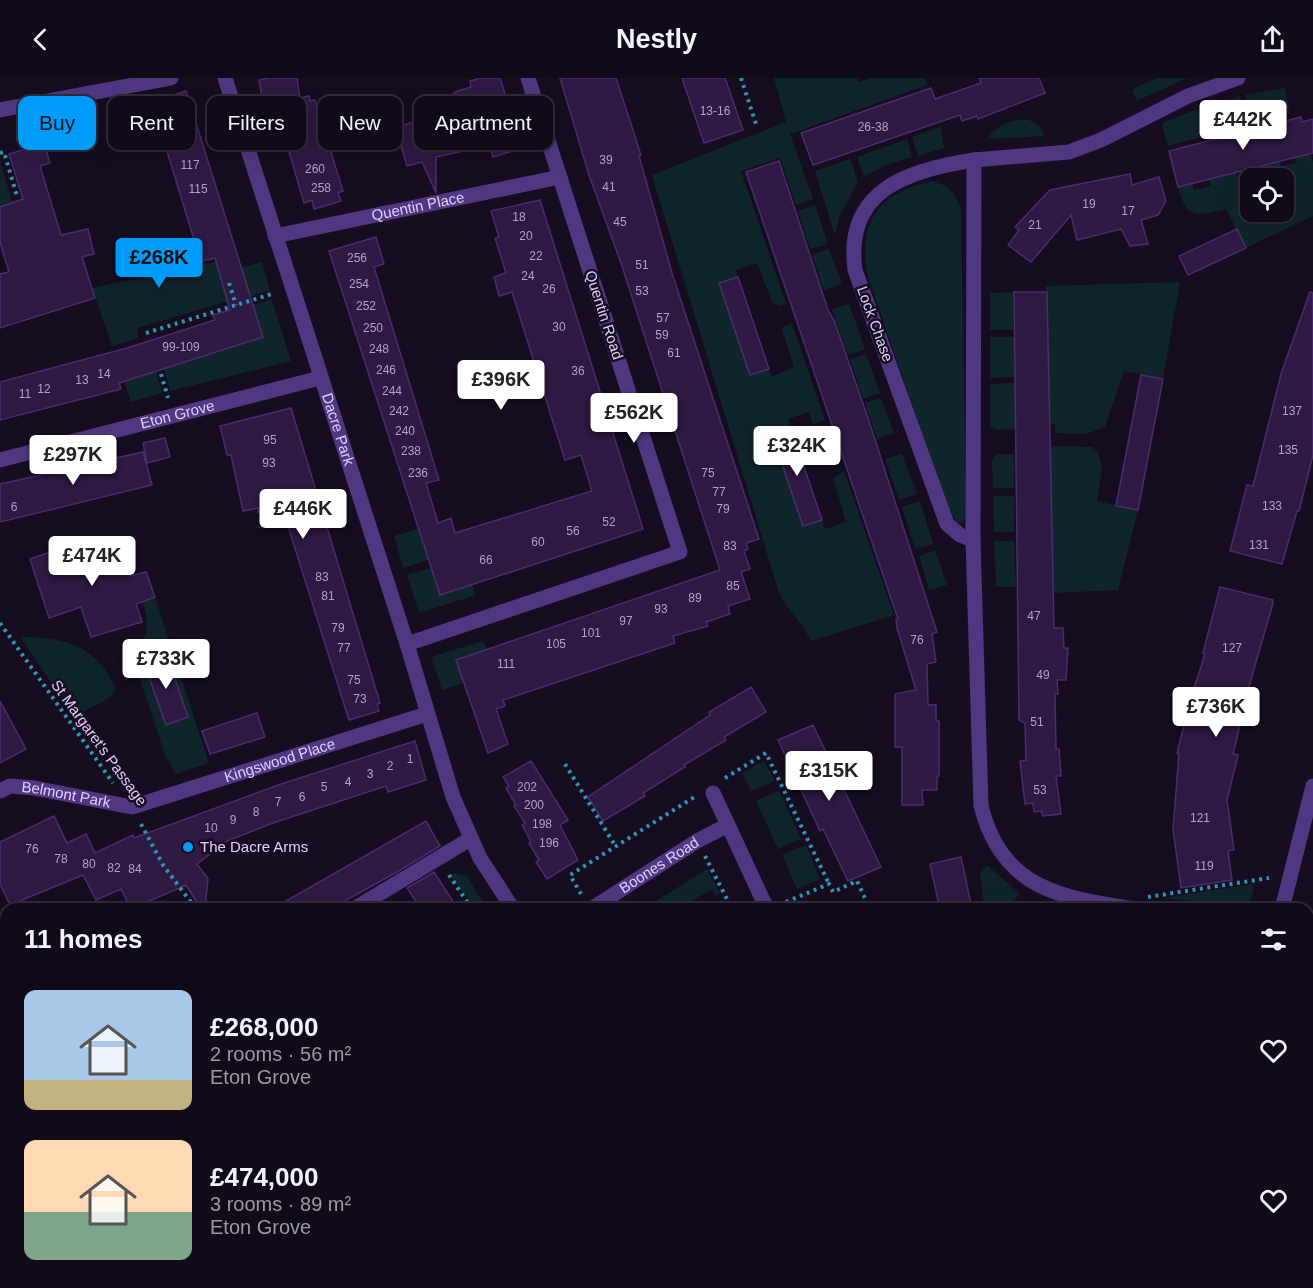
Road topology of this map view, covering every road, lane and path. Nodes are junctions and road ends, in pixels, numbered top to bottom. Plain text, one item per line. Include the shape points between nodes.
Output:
1 (171, 78) edge
2 (225, 78) edge
3 (528, 78) edge
4 (741, 78) edge
5 (1238, 78) edge
6 (0, 110) edge
7 (756, 124) dead end
8 (0, 153) edge
9 (974, 159) junction
10 (560, 177) junction
11 (17, 196) dead end
12 (275, 236) junction
13 (229, 283) dead end
14 (276, 292) dead end
15 (236, 305) junction
16 (146, 333) dead end
17 (320, 378) junction
18 (0, 459) edge
19 (973, 540) junction
20 (0, 623) edge
21 (407, 644) junction
22 (427, 714) junction
23 (565, 764) dead end
24 (1313, 786) edge
25 (0, 791) edge
26 (713, 793) dead end
27 (132, 807) junction
28 (728, 825) junction
29 (470, 839) junction
30 (698, 841) junction
31 (616, 847) dead end
32 (455, 870) dead end
33 (1269, 878) dead end
34 (1147, 897) dead end
35 (192, 903) edge
36 (364, 903) edge
37 (468, 903) edge
38 (509, 903) edge
39 (600, 903) edge
40 (729, 903) edge
41 (771, 903) edge
42 (783, 903) edge
43 (867, 903) edge
44 (1104, 903) edge
45 (1284, 903) edge

1 - 6 street
2 - 12 street, Dacre Park
3 - 10 street, Quentin Road
4 - 7 path
5 - 9 street, Lock Chase via 1069,152
8 - 11 path via 4,152
9 - 19 street
9 - 19 street, Lock Chase via 886,186 866,206 858,222 853,253 855,270 947,524
10 - 12 street, Quentin Place
10 - 21 street, Quentin Road via 680,552
12 - 17 street, Dacre Park
13 - 15 path
14 - 15 path
15 - 16 path
17 - 18 street, Eton Grove
17 - 21 street, Dacre Park
19 - 44 street via 979,783 985,823 1001,855 1033,884 1058,894
20 - 27 path, St Margaret's Passage via 95,761
21 - 22 street, Dacre Park
22 - 27 street, Kingswood Place
22 - 29 street, Dacre Park
23 - 31 path
24 - 45 street
25 - 27 street, Belmont Park via 10,786 34,788
26 - 28 street
27 - 35 path, St Margaret's Passage via 163,864
28 - 30 street, Boones Road
28 - 41 street
29 - 36 street
29 - 38 street, Dacre Park
30 - 39 street, Boones Road
30 - 40 path
32 - 37 path via 449,875
33 - 34 path
42 - 43 path via 829,884 833,892 857,881

